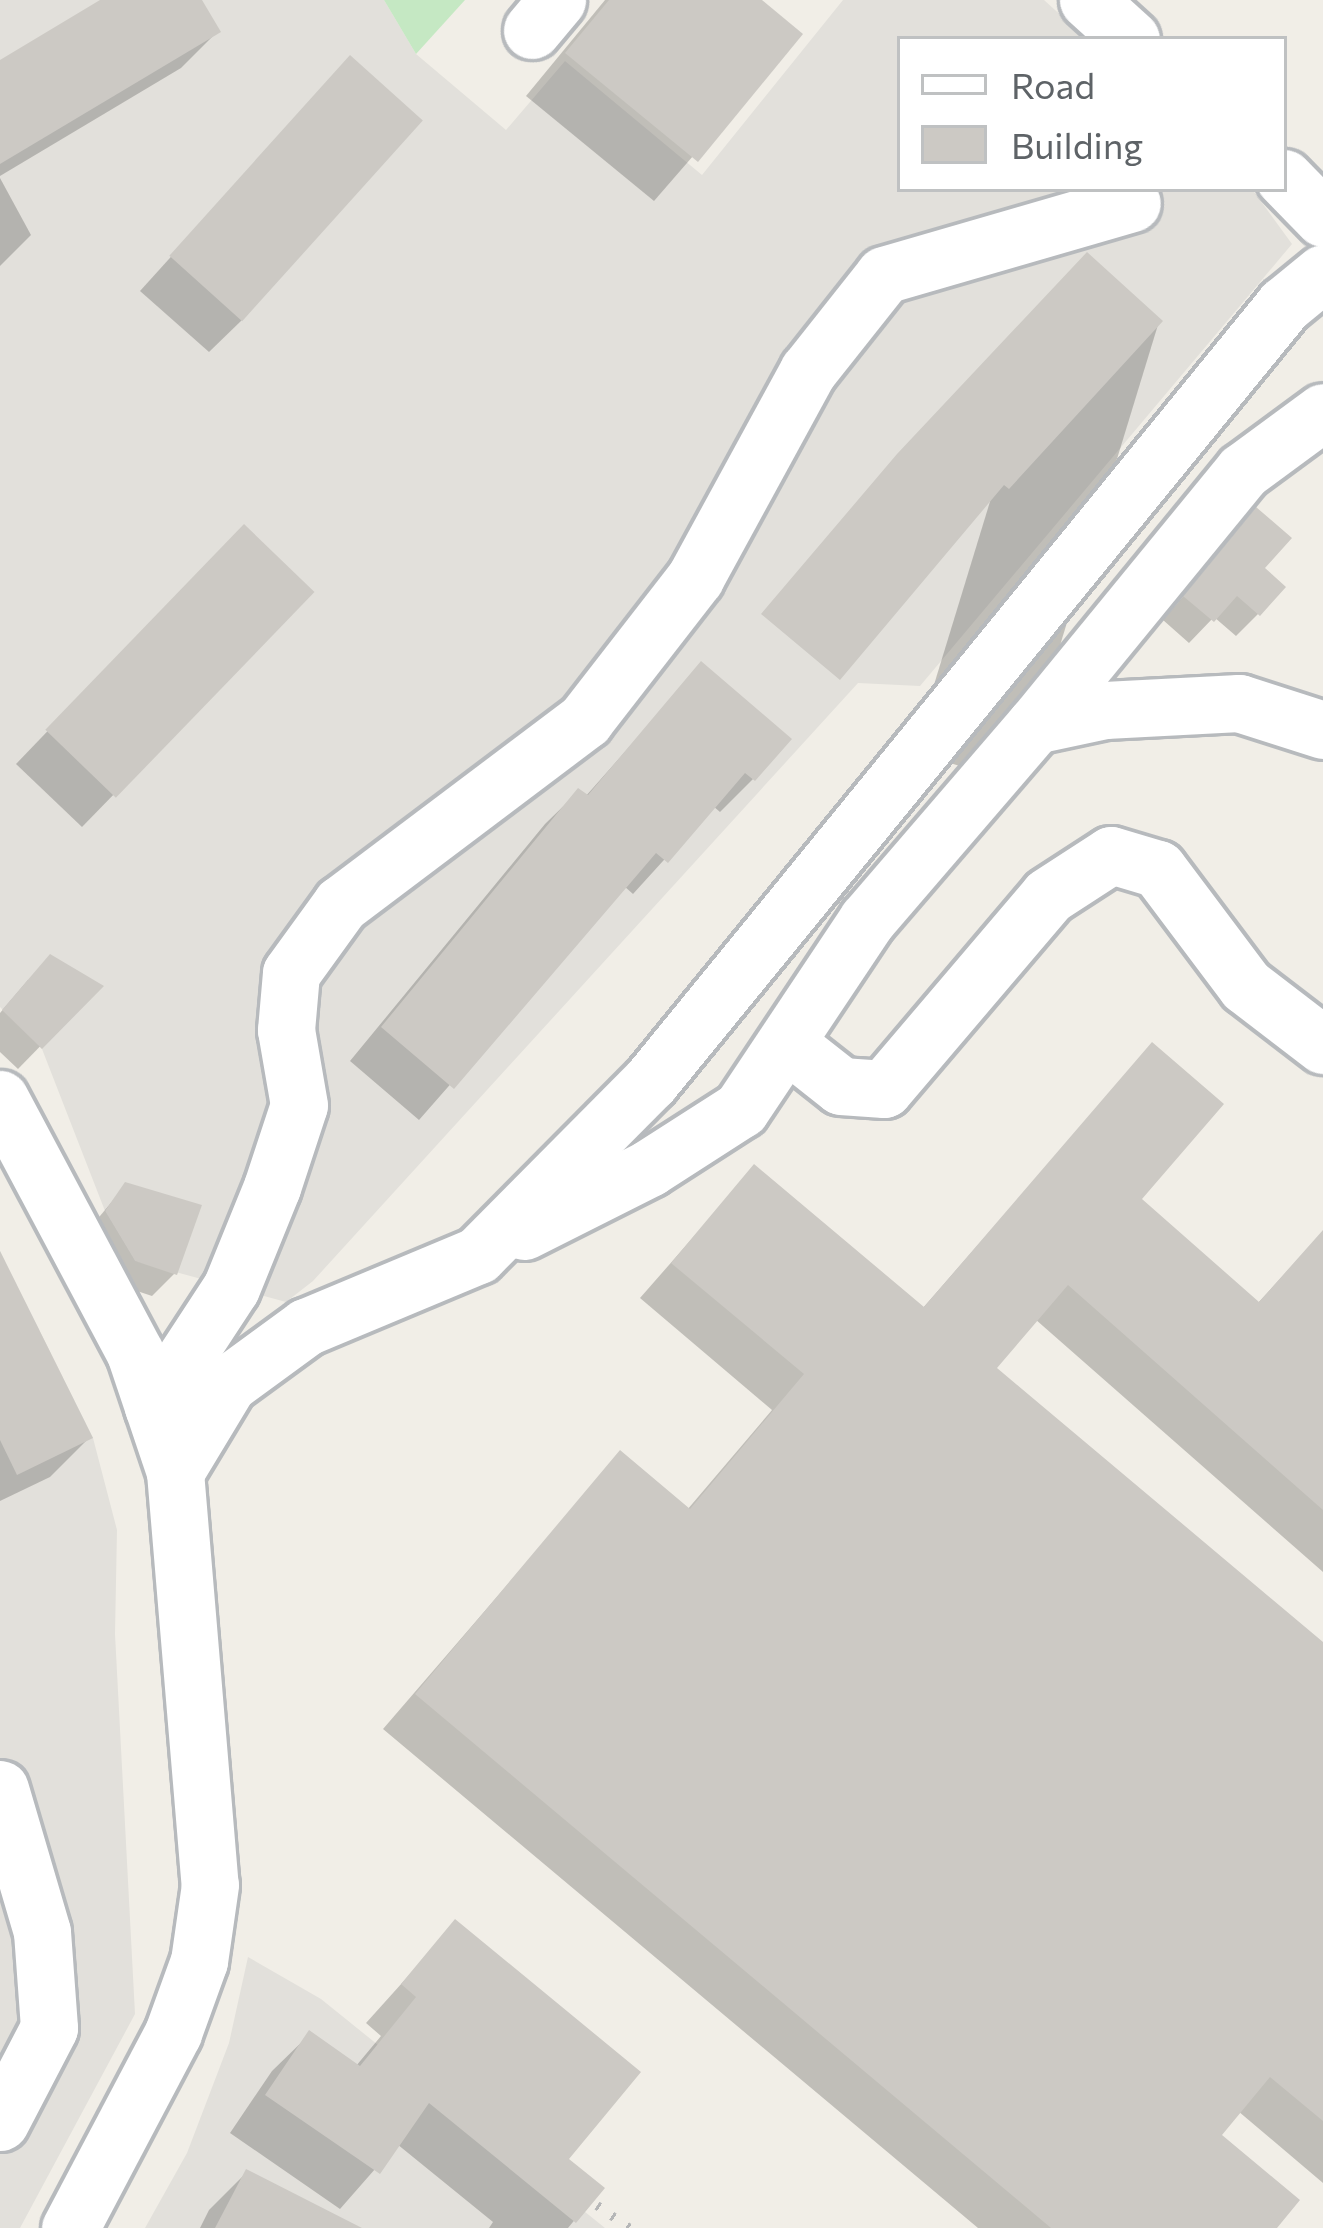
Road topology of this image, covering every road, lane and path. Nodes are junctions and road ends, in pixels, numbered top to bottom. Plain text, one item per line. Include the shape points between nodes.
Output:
1 (1088, 0) edge
2 (1128, 36) edge
3 (1287, 181) edge
4 (1132, 203) dead end
5 (1323, 218) edge
6 (1323, 273) edge
7 (1323, 412) edge
8 (1036, 725) junction
9 (1323, 730) edge
10 (789, 1045) junction
11 (1323, 1045) edge
12 (0, 1100) edge
13 (478, 1255) junction
14 (153, 1407) junction
15 (176, 1472) junction
16 (0, 1789) edge
17 (0, 2122) edge
18 (70, 2228) edge

1 - 2 street
3 - 5 street
4 - 14 street via 884,275 808,370 694,578 585,720 341,904 291,973 286,1030 299,1105 272,1186 231,1288
6 - 13 street via 1284,305 695,1029
7 - 8 street via 1243,471
8 - 9 street via 1105,710 1239,703
8 - 10 street via 867,920
10 - 11 street via 841,1086 884,1089 1048,896 1112,855 1158,869 1246,986
10 - 13 street via 741,1108 649,1168
12 - 14 street via 135,1353
13 - 15 street via 306,1327 228,1384
14 - 15 street
15 - 18 street via 209,1885 199,1961 173,2032
16 - 17 street via 42,1932 49,2028

